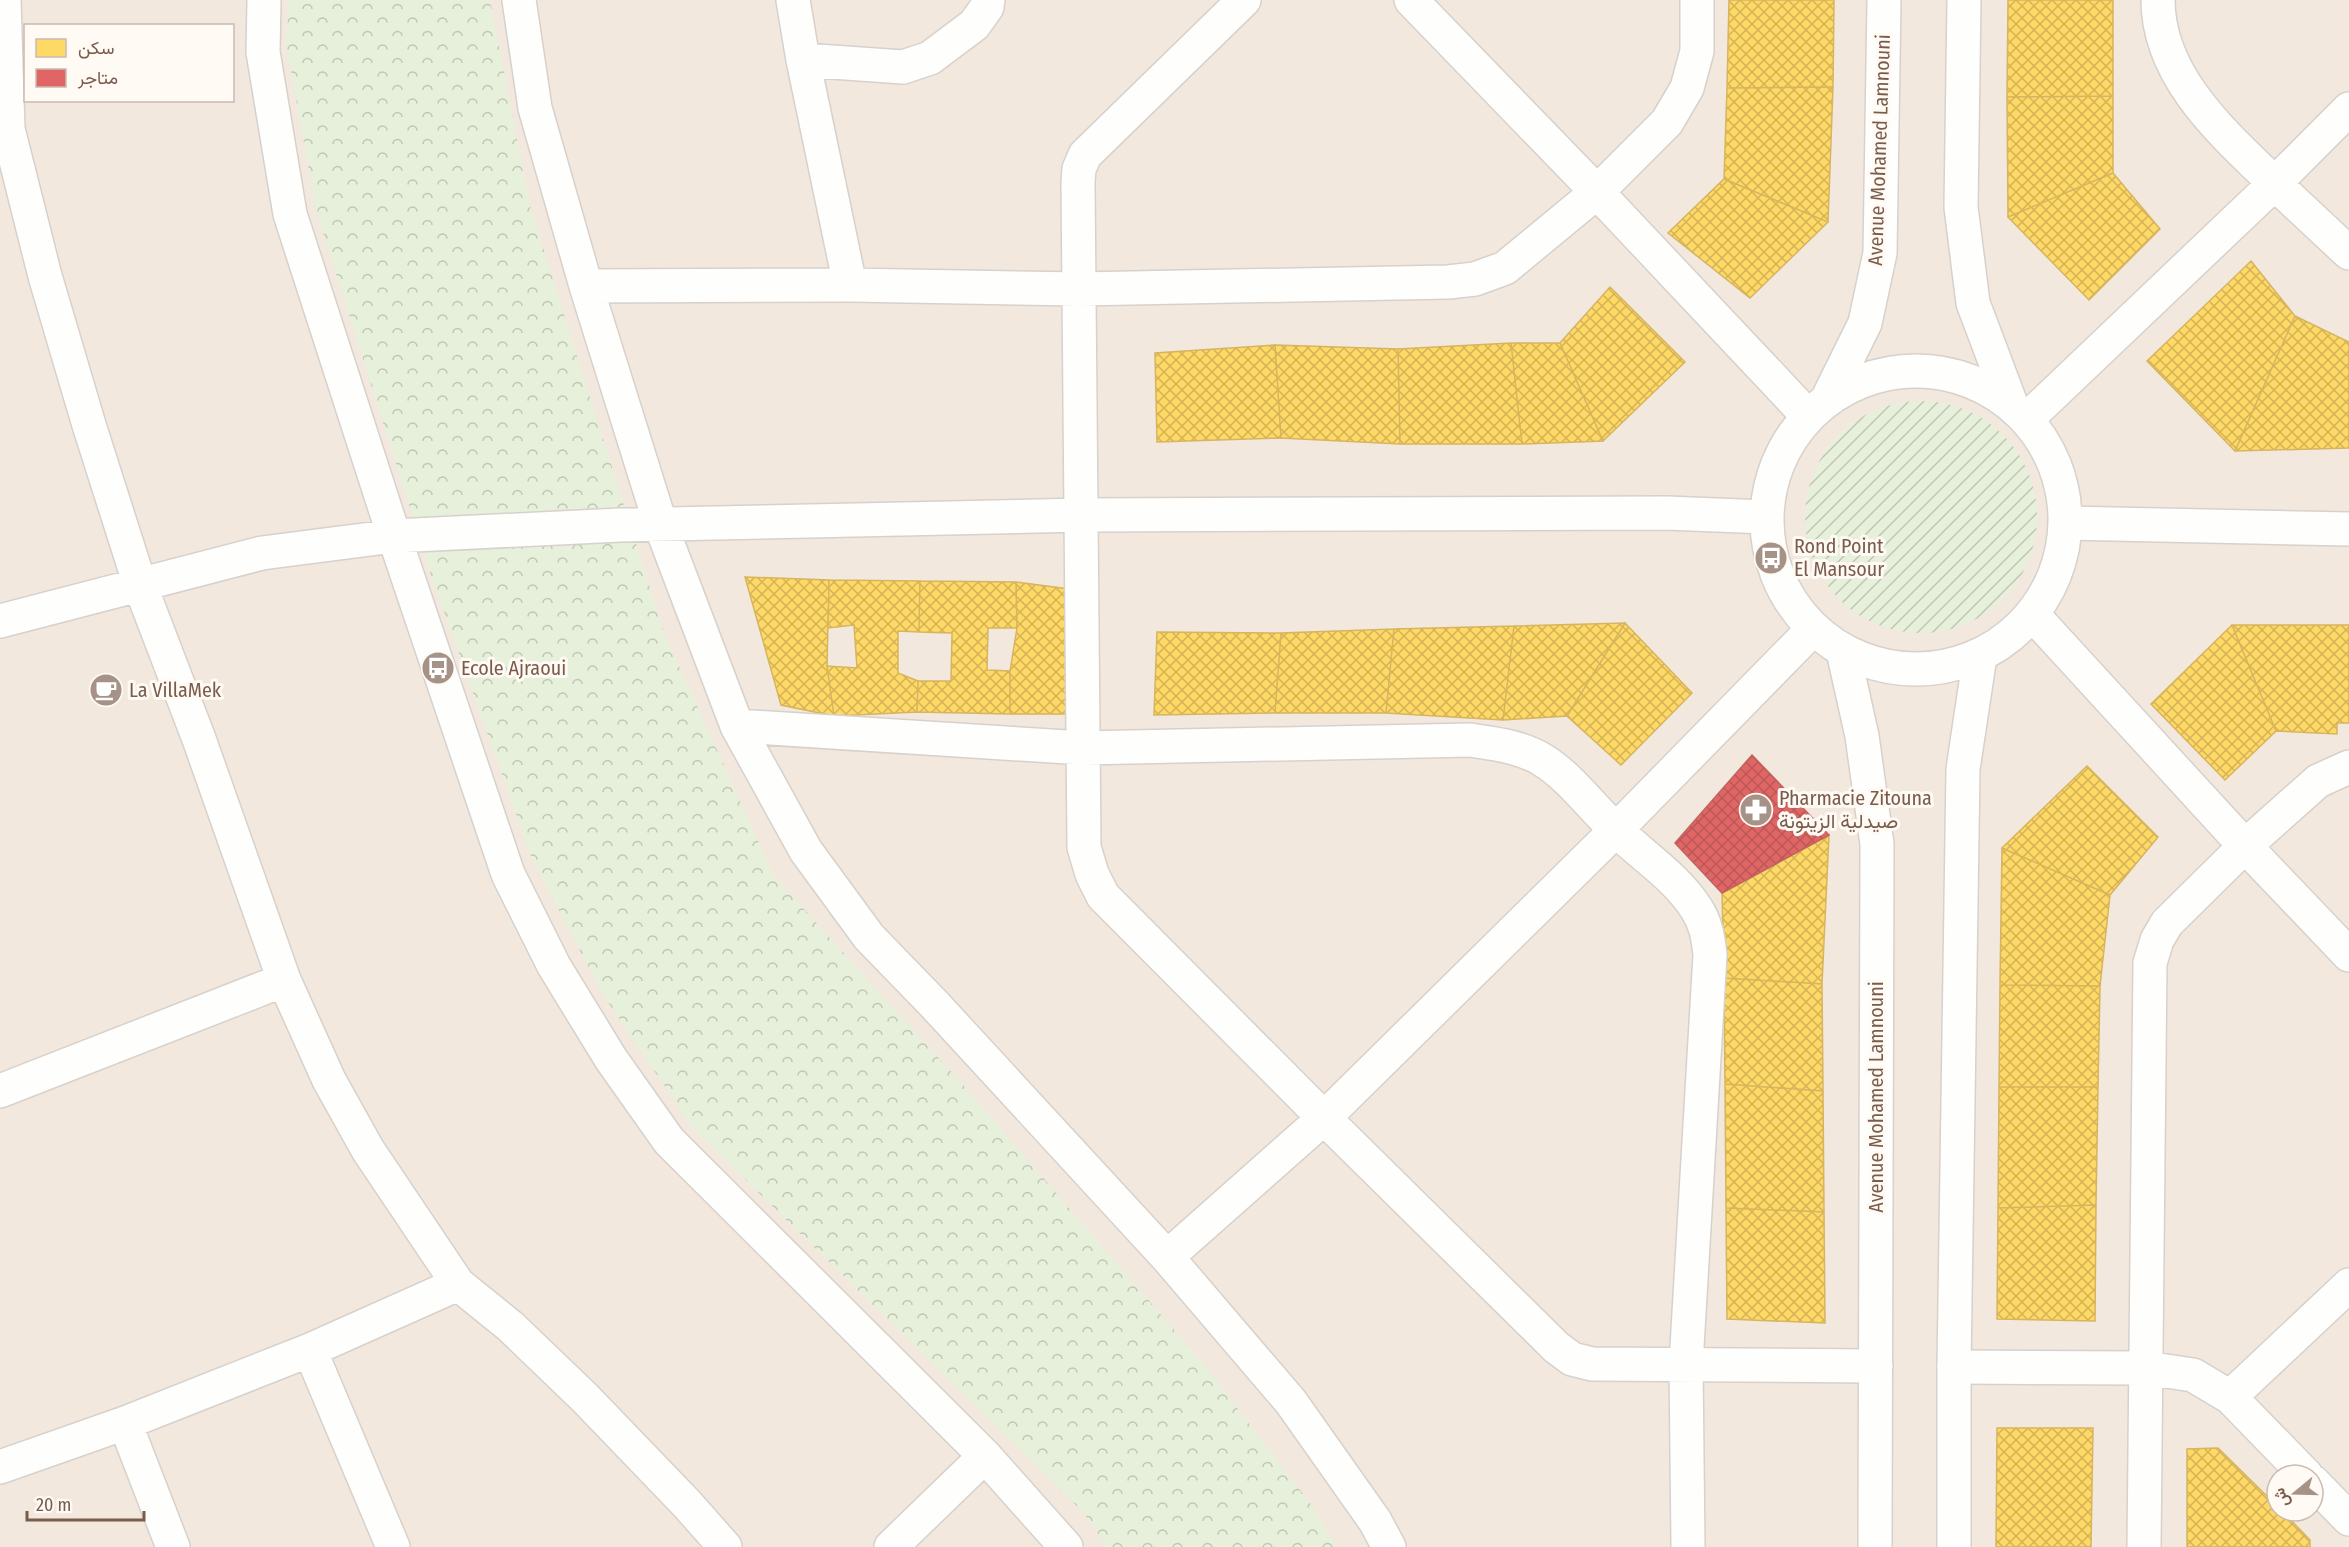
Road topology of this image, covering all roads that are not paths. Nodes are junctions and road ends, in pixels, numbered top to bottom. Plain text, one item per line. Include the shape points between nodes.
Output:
1 (4, 0) edge
2 (264, 0) edge
3 (519, 0) edge
4 (793, 0) edge
5 (988, 0) edge
6 (1244, 0) edge
7 (1411, 0) edge
8 (1697, 0) edge
9 (1884, 0) edge
10 (1964, 0) edge
11 (2158, 0) edge
12 (803, 60) junction
13 (2349, 109) edge
14 (4, 131) edge
15 (2275, 183) junction
16 (1597, 192) junction
17 (2349, 253) edge
18 (850, 285) junction
19 (586, 286) junction
20 (1080, 289) junction
21 (1818, 407) junction
22 (2019, 411) junction
23 (1082, 515) junction
24 (1766, 516) junction
25 (2066, 523) junction
26 (662, 526) junction
27 (2349, 529) edge
28 (394, 536) junction
29 (140, 585) junction
30 (2033, 615) junction
31 (0, 621) edge
32 (1813, 629) junction
33 (1843, 651) junction
34 (1980, 657) junction
35 (737, 726) junction
36 (1083, 748) junction
37 (2349, 767) edge
38 (1616, 830) junction
39 (2245, 846) junction
40 (2349, 955) edge
41 (284, 980) junction
42 (0, 1091) edge
43 (1324, 1118) junction
44 (1167, 1257) junction
45 (458, 1284) junction
46 (2349, 1285) edge
47 (310, 1350) junction
48 (1686, 1364) junction
49 (1876, 1366) junction
50 (1954, 1367) junction
51 (2146, 1368) junction
52 (2230, 1397) junction
53 (125, 1423) junction
54 (985, 1456) junction
55 (2294, 1463) edge
56 (0, 1467) edge
57 (2325, 1494) edge
58 (2349, 1519) edge
59 (172, 1547) edge
60 (393, 1547) edge
61 (725, 1547) edge
62 (891, 1547) edge
63 (1066, 1547) edge
64 (1389, 1547) edge
65 (1688, 1547) edge
66 (1875, 1547) edge
67 (1954, 1547) edge
68 (2144, 1547) edge

1 - 14 street
2 - 28 street via 263,52 290,214
3 - 19 street via 536,108
4 - 12 street
5 - 12 street via 974,25 930,58 903,67
6 - 20 street via 1085,155 1078,182
7 - 16 street
8 - 16 street via 1697,51 1687,88 1667,122
9 - 21 street, Avenue Mohamed Lamnouni via 1880,253 1865,323
10 - 22 street via 1962,218 1973,303
11 - 15 street via 2167,46 2177,72 2226,137
12 - 18 street
13 - 15 street
14 - 29 street
15 - 17 street
15 - 22 street
16 - 20 street via 1505,268 1475,279
16 - 21 street
18 - 19 street
18 - 20 street
19 - 26 street
20 - 23 street
21 - 22 street via 1872,376 1920,370 1968,379
21 - 24 street, Avenue Mohamed Lamnouni via 1786,446 1772,480
22 - 25 street, Avenue Mohamed Lamnouni via 2049,450 2062,485
23 - 24 street
23 - 26 street
23 - 36 street
24 - 32 street, Avenue Mohamed Lamnouni via 1772,558 1788,597
25 - 27 street
25 - 30 street, Avenue Mohamed Lamnouni via 2062,556 2051,587
26 - 28 street
26 - 35 street
28 - 29 street via 262,554
28 - 54 street via 507,874 554,966 611,1059 669,1142
29 - 31 street
29 - 41 street
30 - 34 street, Avenue Mohamed Lamnouni via 2018,632
30 - 39 street
32 - 33 street, Avenue Mohamed Lamnouni
32 - 38 street
33 - 34 street, Avenue Mohamed Lamnouni via 1876,665 1911,671 1946,668
33 - 49 street, Avenue Mohamed Lamnouni via 1862,736 1877,844
34 - 50 street via 1963,769
35 - 36 street
35 - 44 street via 806,851 869,937
36 - 38 street via 1470,740 1508,746 1539,758 1556,769
36 - 43 street via 1084,847 1103,896
37 - 39 street via 2318,781
38 - 43 street
38 - 48 street via 1683,890 1707,929 1710,955
39 - 40 street
39 - 51 street via 2167,923 2150,963
41 - 42 street
41 - 45 street via 329,1080 368,1150
43 - 44 street
43 - 48 street via 1572,1359 1592,1364
44 - 64 street via 1291,1402
45 - 47 street
45 - 61 street via 510,1326 585,1398
46 - 52 street
47 - 53 street
47 - 60 street
48 - 49 street
48 - 65 street
49 - 66 street, Avenue Mohamed Lamnouni
50 - 51 street
50 - 67 street
51 - 52 street via 2193,1375
51 - 68 street
52 - 55 street
53 - 56 street
53 - 59 street
54 - 62 street
54 - 63 street
57 - 58 street

